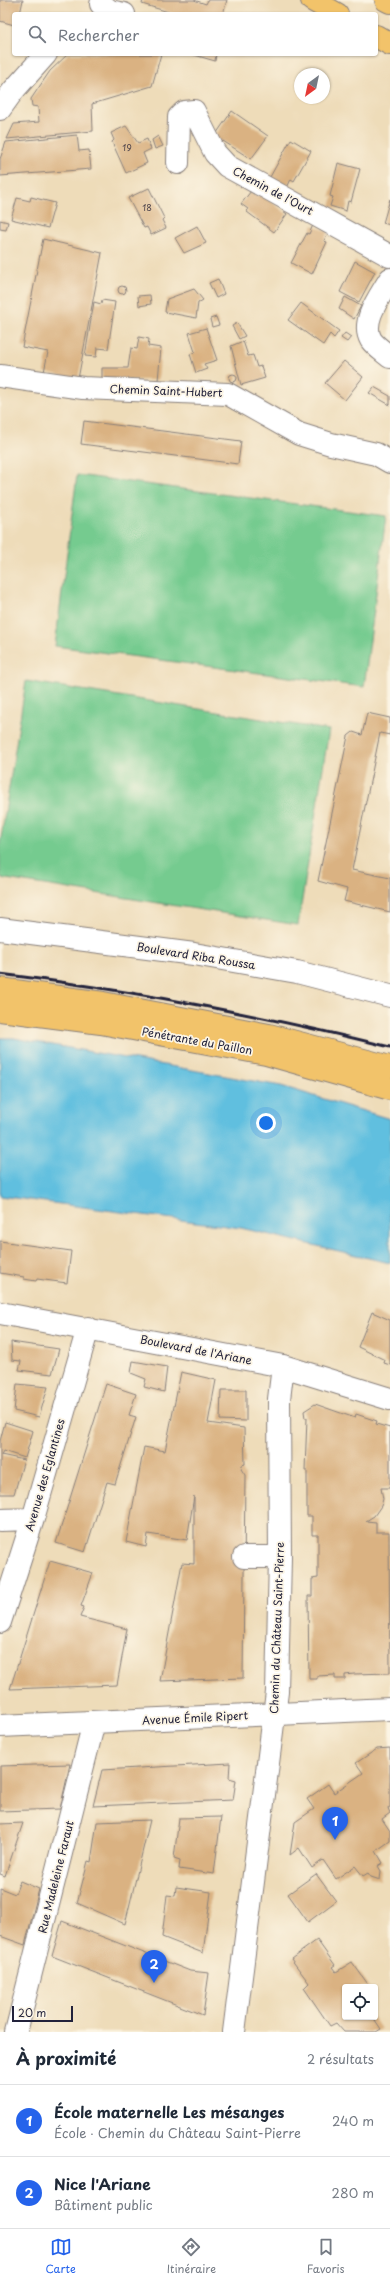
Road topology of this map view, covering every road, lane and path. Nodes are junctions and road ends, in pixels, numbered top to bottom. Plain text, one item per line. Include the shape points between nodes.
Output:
1 (312, 0) edge
2 (386, 0) edge
3 (390, 2) edge
4 (98, 6) edge
5 (115, 12) edge
6 (333, 12) edge
7 (378, 37) edge
8 (390, 44) edge
9 (44, 56) edge
10 (0, 109) edge
11 (178, 163) dead end
12 (390, 256) edge
13 (390, 279) edge
14 (390, 357) edge
15 (0, 376) edge
16 (390, 462) edge
17 (0, 929) edge
18 (0, 989) edge
19 (390, 996) edge
20 (0, 1010) edge
21 (390, 1067) edge
22 (390, 1088) edge
23 (0, 1313) edge
24 (88, 1328) junction
25 (283, 1366) junction
26 (390, 1399) edge
27 (33, 1519) junction
28 (0, 1520) edge
29 (280, 1557) junction
30 (244, 1558) dead end
31 (0, 1622) edge
32 (390, 1709) edge
33 (275, 1714) junction
34 (94, 1722) junction
35 (0, 1726) edge
36 (16, 2032) edge
37 (234, 2032) edge

1 - 6 main road
2 - 3 main road
4 - 5 street
7 - 8 main road
9 - 10 street via 17,85
11 - 12 street, Chemin de l'Ourt via 179,117 184,112 194,111 215,153 226,166
13 - 14 street via 373,309 367,327 372,340
15 - 16 street, Chemin Saint-Hubert via 83,388 228,394 299,434 376,454
17 - 19 street, Boulevard Riba Roussa via 92,940 297,972
18 - 21 main road, Pénétrante du Paillon via 103,1003 269,1034
20 - 22 main road, Pénétrante du Paillon via 101,1023 266,1054
23 - 24 street, Boulevard de l'Ariane
24 - 25 street, Boulevard de l'Ariane
24 - 27 street, Avenue des Eglantines
25 - 26 street, Boulevard de l'Ariane
25 - 29 street, Chemin du Château Saint-Pierre via 279,1399
27 - 28 street
27 - 31 street, Avenue des Eglantines
29 - 30 street
29 - 33 street, Chemin du Château Saint-Pierre
32 - 33 street, Avenue Émile Ripert
33 - 34 street, Avenue Émile Ripert
33 - 37 street, Chemin du Château Saint-Pierre
34 - 35 street, Avenue Émile Ripert
34 - 36 street, Rue Madeleine Faraut

